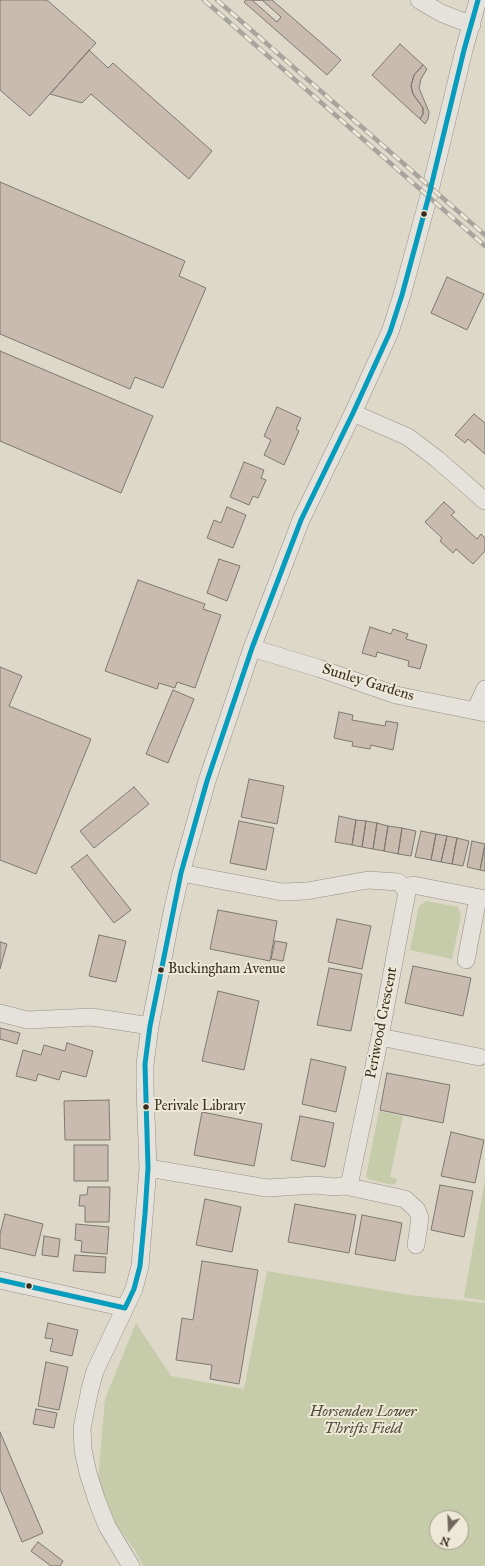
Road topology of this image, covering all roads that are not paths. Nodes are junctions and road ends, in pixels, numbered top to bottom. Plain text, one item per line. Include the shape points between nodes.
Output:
1 (419, 0) edge
2 (478, 0) edge
3 (472, 25) junction
4 (354, 413) junction
5 (485, 501) edge
6 (252, 648) junction
7 (485, 689) edge
8 (480, 712) edge
9 (181, 873) junction
10 (406, 889) junction
11 (481, 898) edge
12 (466, 960) dead end
13 (0, 1013) edge
14 (150, 1026) junction
15 (380, 1037) junction
16 (479, 1057) dead end
17 (148, 1168) junction
18 (345, 1186) junction
19 (416, 1245) dead end
20 (0, 1280) edge
21 (125, 1308) junction
22 (131, 1566) edge

1 - 3 street via 441,14
2 - 3 street
3 - 4 street via 402,295 390,332
4 - 5 street via 408,437 437,458
4 - 6 street via 301,520
6 - 8 street, Sunley Gardens via 396,695
6 - 9 street via 207,781
7 - 8 street
9 - 10 street via 282,892 307,891 368,880 398,882
9 - 14 street
10 - 11 street via 413,885
10 - 15 street, Periwood Crescent
11 - 12 street
13 - 14 street via 27,1020 92,1017
14 - 17 street via 145,1088
15 - 16 street
15 - 18 street, Periwood Crescent via 350,1181
17 - 18 street via 267,1188
17 - 21 street via 140,1266 134,1289
18 - 19 street via 405,1199 417,1210 420,1218
20 - 21 street
21 - 22 street via 95,1372 82,1428 83,1450 97,1501 107,1526

